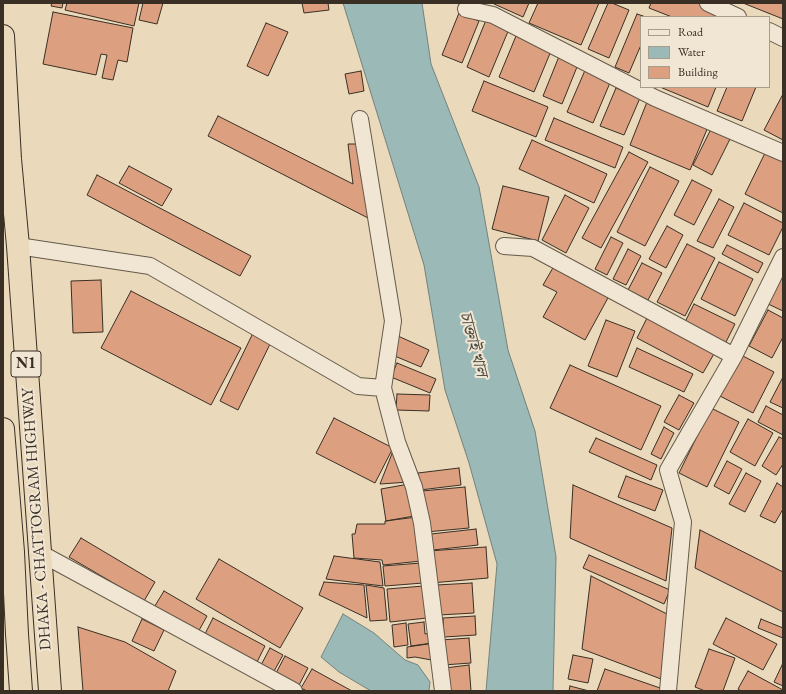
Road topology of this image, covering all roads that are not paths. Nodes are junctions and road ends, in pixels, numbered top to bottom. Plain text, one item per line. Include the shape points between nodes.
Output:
1 (708, 3) edge
2 (466, 9) dead end
3 (736, 16) edge
4 (770, 32) edge
5 (3, 36) edge
6 (783, 38) edge
7 (360, 119) dead end
8 (783, 153) edge
9 (18, 246) junction
10 (504, 246) dead end
11 (783, 257) edge
12 (734, 356) junction
13 (384, 388) junction
14 (3, 429) edge
15 (40, 553) junction
16 (21, 691) edge
17 (50, 691) edge
18 (294, 691) edge
19 (443, 691) edge
20 (668, 691) edge

1 - 3 street
2 - 8 street via 493,15 655,98
4 - 6 street
5 - 9 highway, DHAKA - CHATTOGRAM HIGHWAY / N1
7 - 13 street via 393,321
9 - 13 street via 150,266 358,386
9 - 15 highway, DHAKA - CHATTOGRAM HIGHWAY / N1
10 - 12 street via 533,248
11 - 12 street
12 - 20 street via 668,470 683,522
13 - 19 street via 396,442 414,487 422,523
14 - 16 highway, DHAKA - CHATTOGRAM HIGHWAY
15 - 17 highway, DHAKA - CHATTOGRAM HIGHWAY / N1
15 - 18 street

